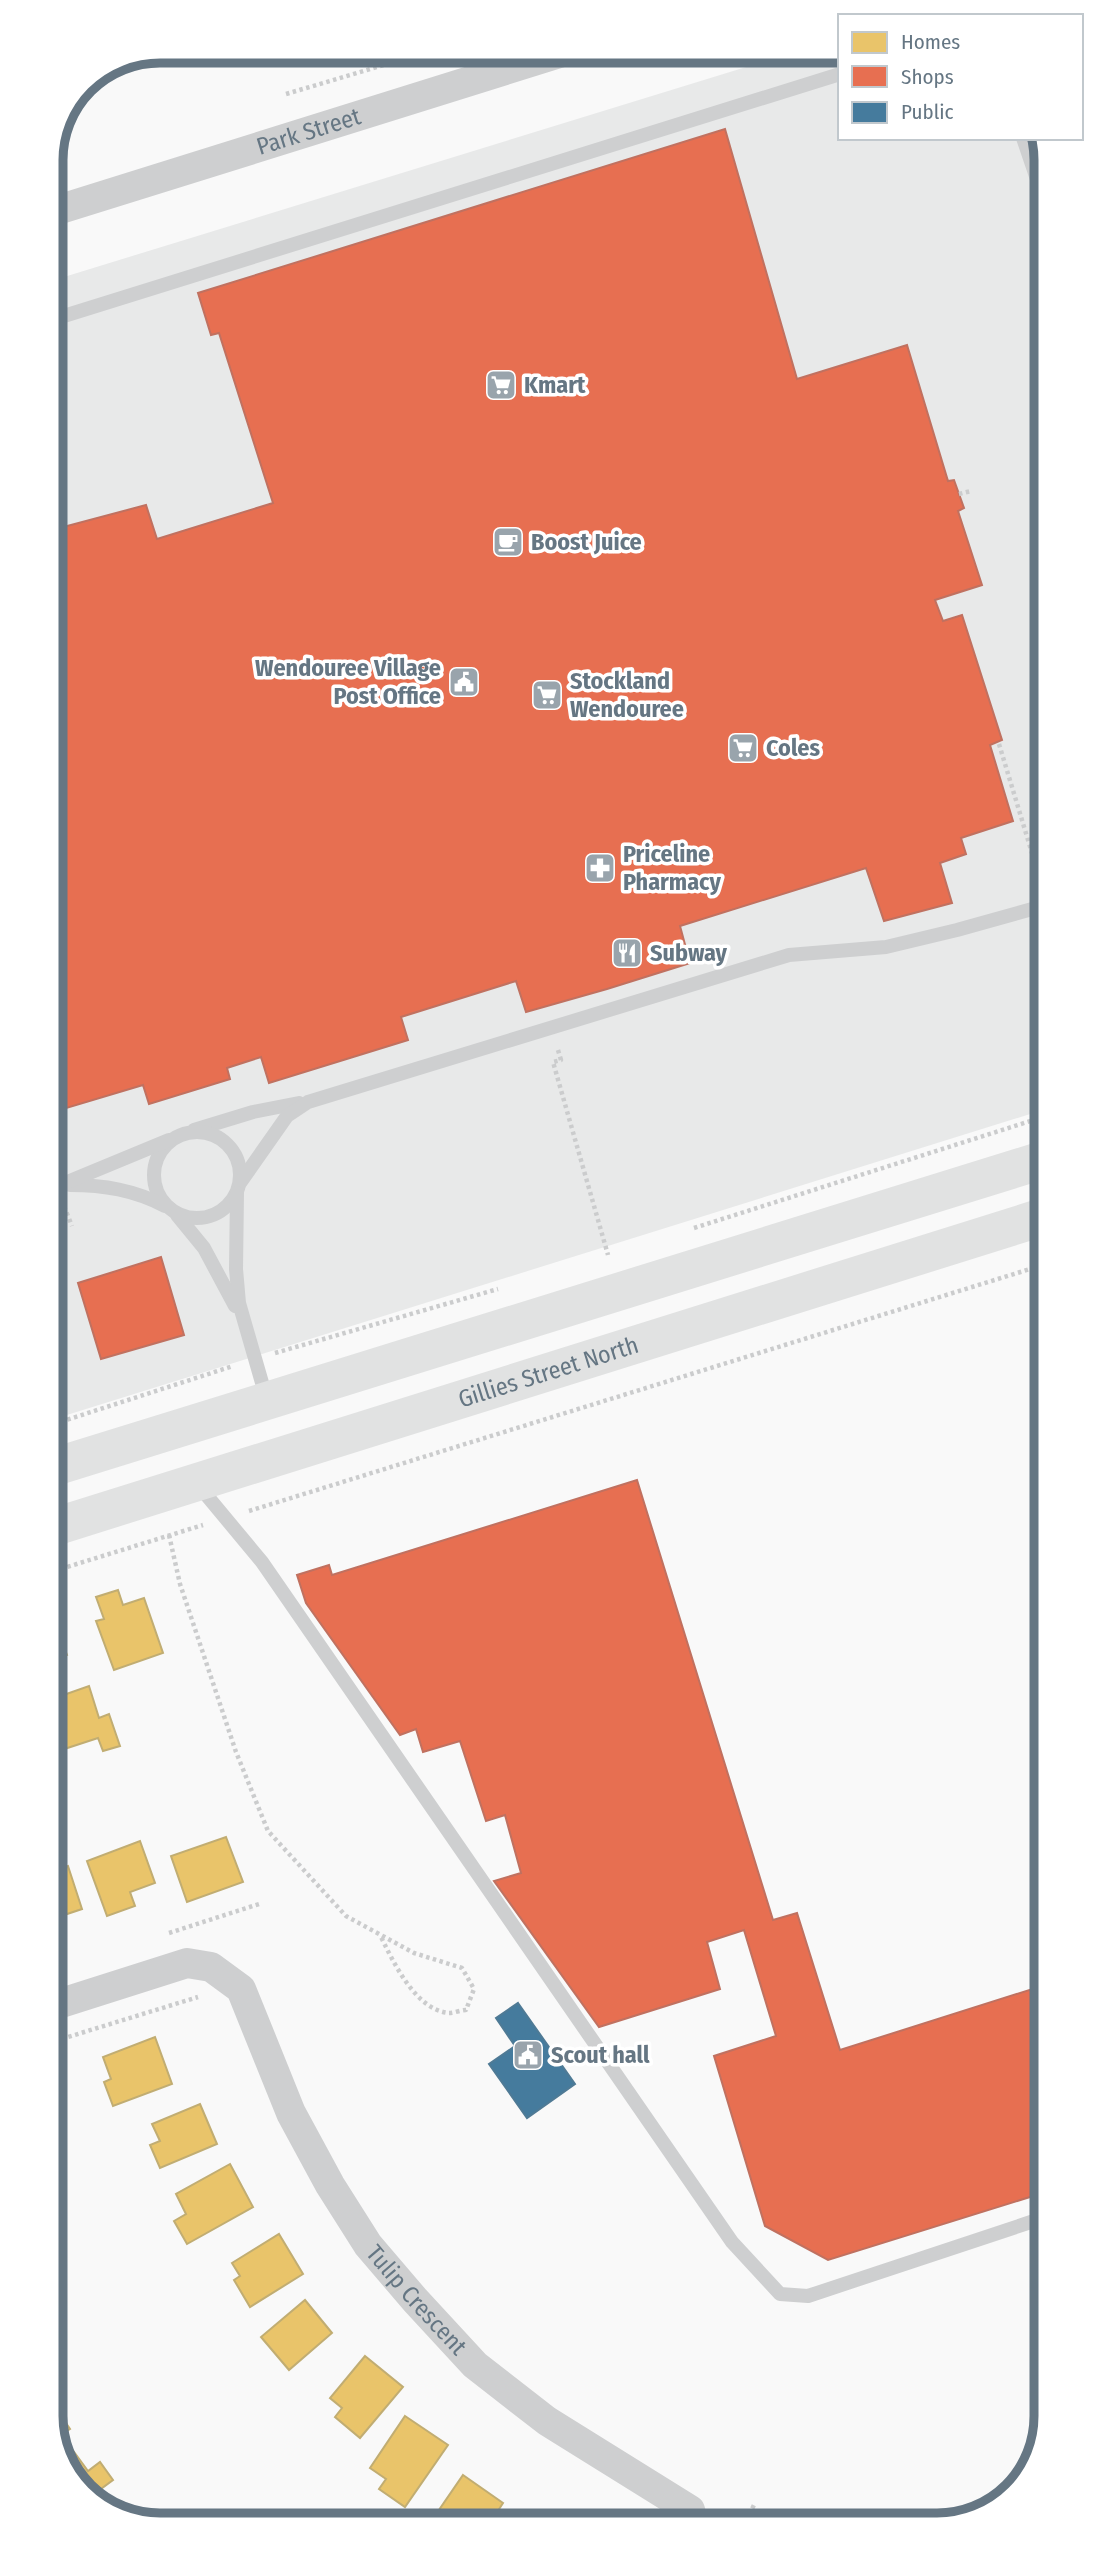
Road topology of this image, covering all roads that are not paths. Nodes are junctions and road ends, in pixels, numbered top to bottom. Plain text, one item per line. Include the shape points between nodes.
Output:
1 (528, 63) edge
2 (838, 75) edge
3 (1024, 140) edge
4 (1034, 170) edge
5 (63, 208) edge
6 (63, 316) edge
7 (1034, 908) edge
8 (308, 1102) junction
9 (178, 1136) junction
10 (1034, 1163) edge
11 (63, 1184) edge
12 (63, 1187) edge
13 (238, 1187) junction
14 (173, 1211) junction
15 (1034, 1220) edge
16 (248, 1337) junction
17 (267, 1401) junction
18 (283, 1454) junction
19 (63, 1464) edge
20 (177, 1487) junction
21 (63, 1524) edge
22 (63, 2002) edge
23 (1034, 2221) edge
24 (691, 2513) edge

1 - 5 street, Park Street
2 - 6 lane
3 - 4 lane
7 - 8 lane via 886,947 789,955
8 - 9 lane via 253,1112
8 - 13 lane via 286,1116
9 - 11 lane
9 - 13 lane via 200,1131 225,1142 236,1156
9 - 14 lane via 161,1150 153,1176 158,1194
10 - 17 main road
12 - 14 lane via 121,1189
13 - 14 lane via 227,1207 212,1216 193,1219
13 - 16 lane via 236,1269
14 - 16 lane via 212,1261
15 - 18 main road, Gillies Street North
16 - 17 lane
17 - 18 main road
17 - 19 main road
18 - 20 main road, Gillies Street North
20 - 21 main road, Gillies Street North
20 - 23 lane via 225,1518 262,1562 732,2242 779,2294 808,2296
22 - 24 street, Tulip Crescent via 187,1963 211,1967 241,1989 290,2113 376,2254 475,2365 547,2421

